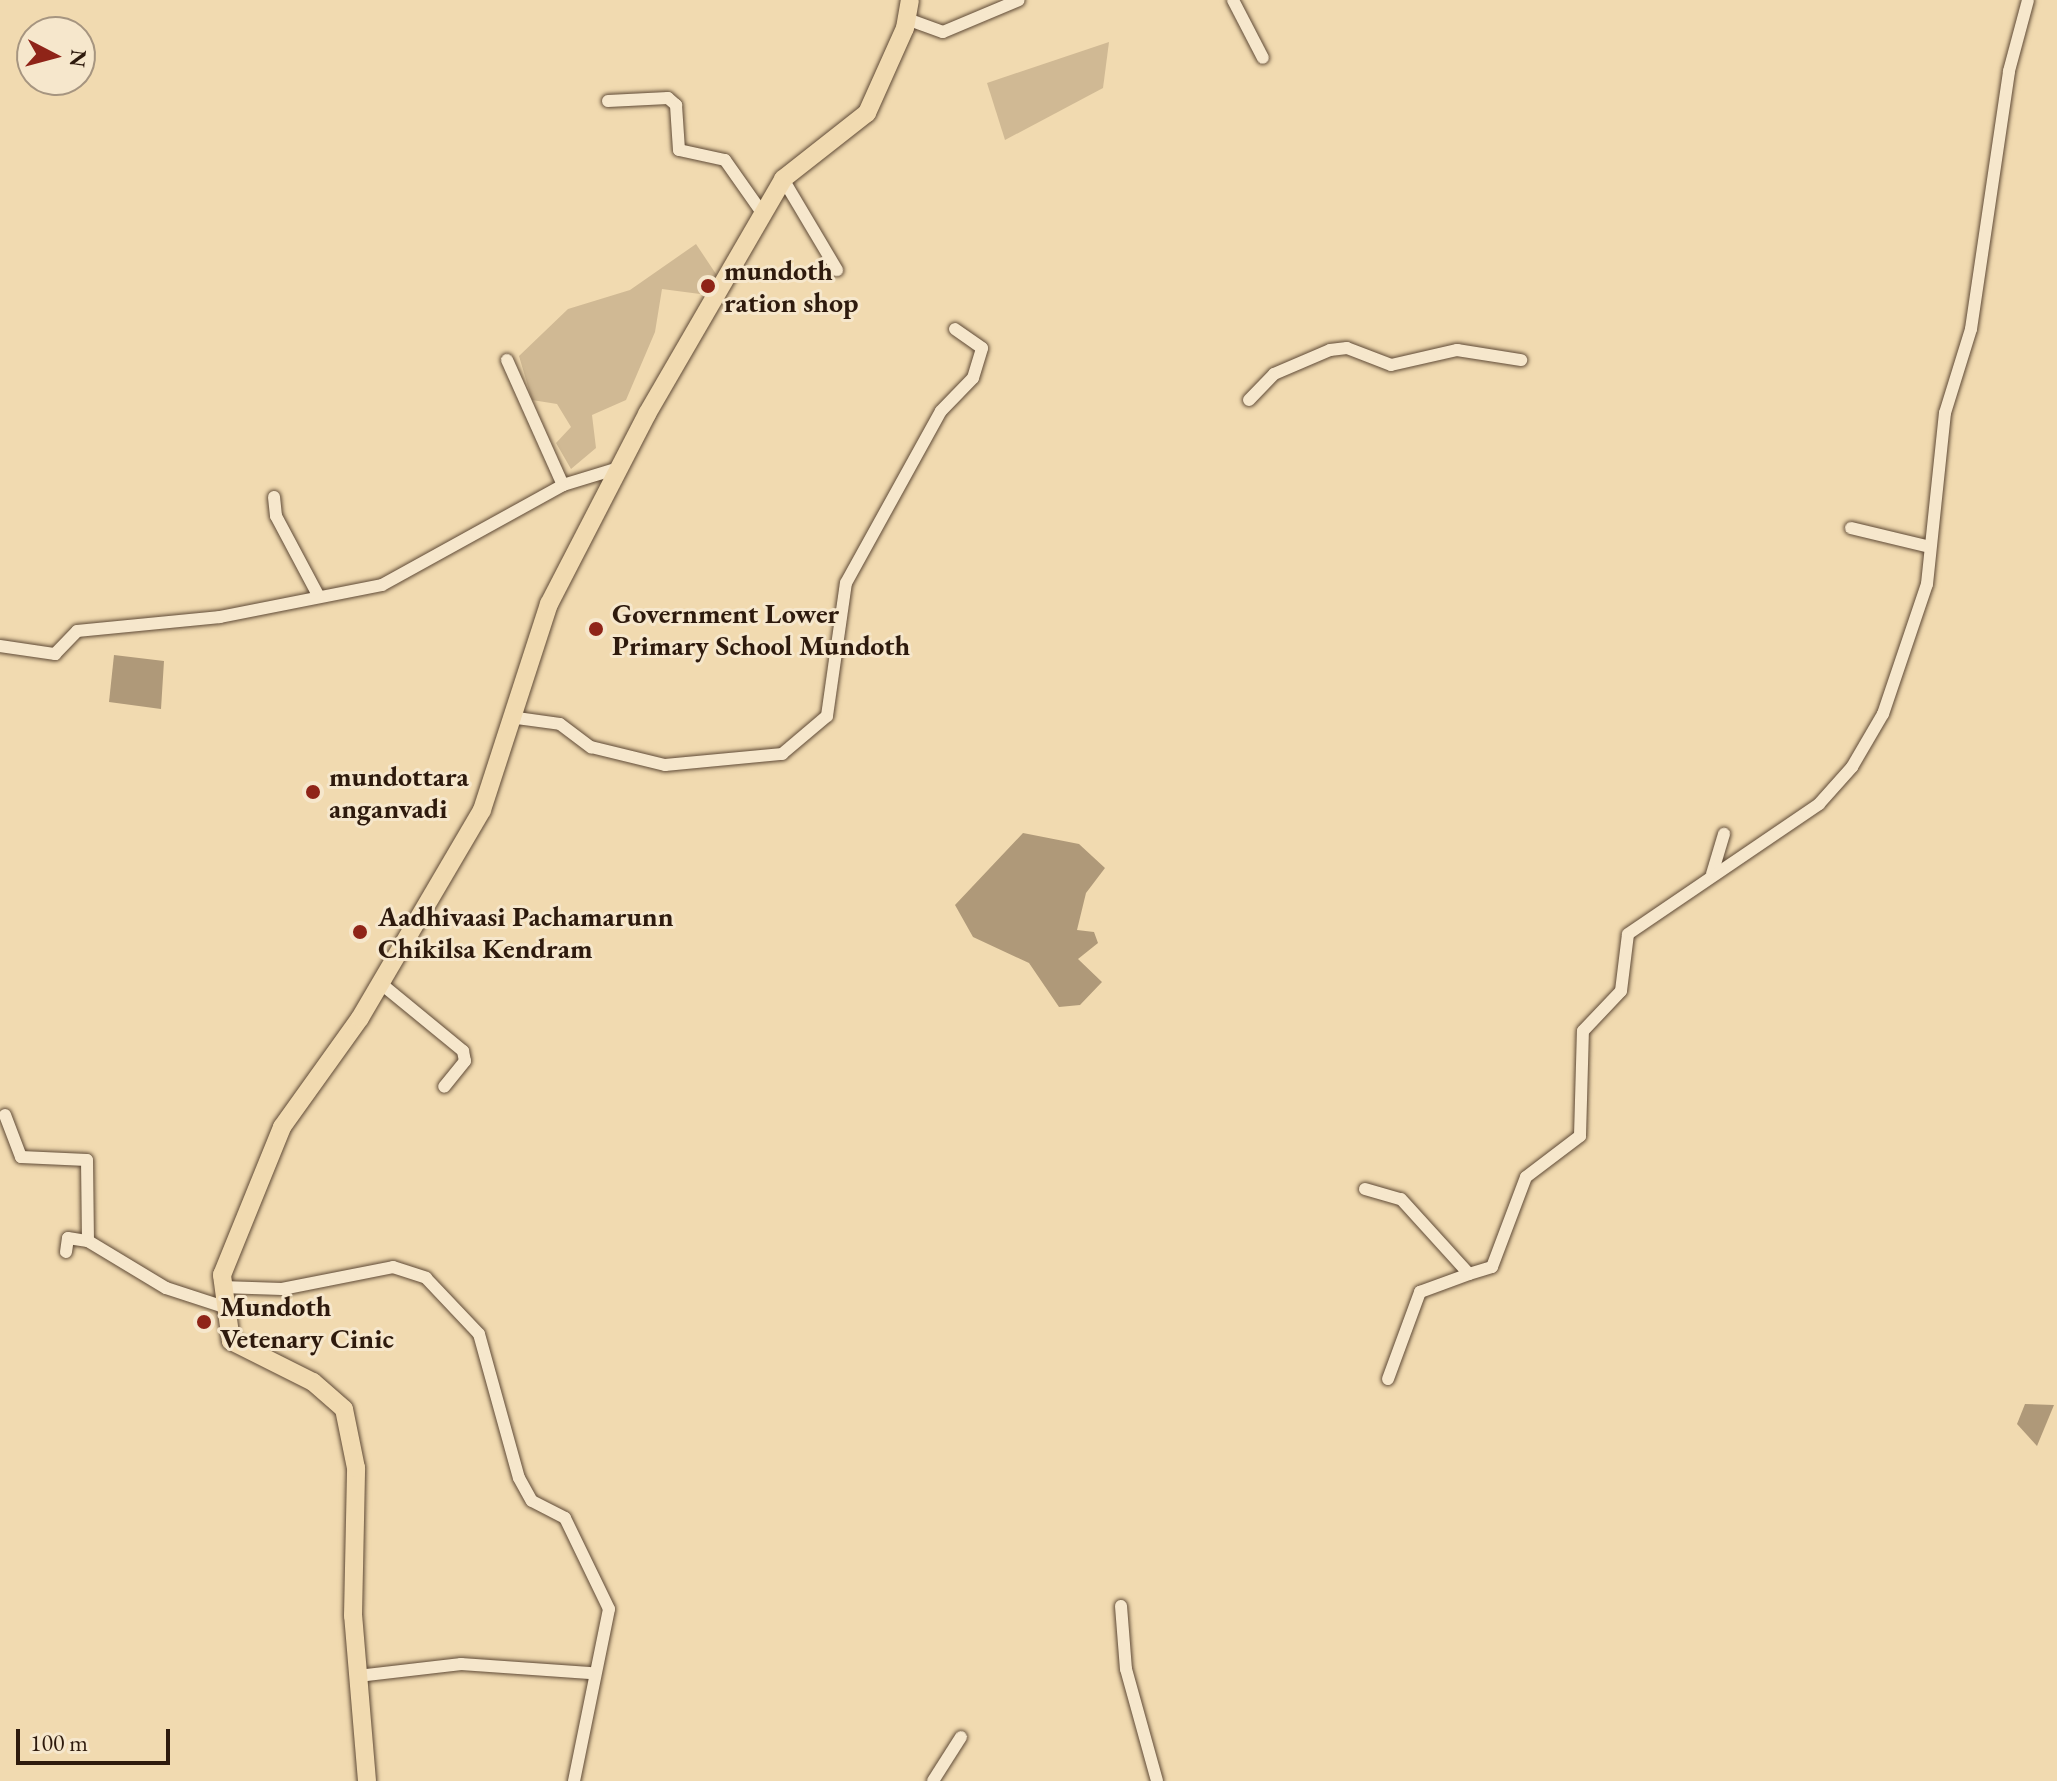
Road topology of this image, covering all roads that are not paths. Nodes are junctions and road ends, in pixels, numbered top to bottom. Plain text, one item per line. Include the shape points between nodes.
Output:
1 (910, 0) edge
2 (1019, 0) edge
3 (1233, 0) edge
4 (2028, 0) edge
5 (907, 19) junction
6 (1263, 58) dead end
7 (608, 101) dead end
8 (783, 179) junction
9 (763, 214) junction
10 (837, 270) dead end
11 (955, 329) dead end
12 (507, 360) dead end
13 (1521, 360) dead end
14 (1249, 400) dead end
15 (619, 468) junction
16 (563, 485) junction
17 (274, 497) dead end
18 (1851, 528) dead end
19 (1926, 546) junction
20 (318, 595) junction
21 (0, 646) edge
22 (517, 718) junction
23 (1724, 834) dead end
24 (1712, 874) junction
25 (379, 982) junction
26 (444, 1087) dead end
27 (5, 1115) dead end
28 (1365, 1189) dead end
29 (88, 1241) junction
30 (66, 1252) dead end
31 (1469, 1274) junction
32 (222, 1287) junction
33 (221, 1306) junction
34 (1388, 1379) dead end
35 (1121, 1606) dead end
36 (590, 1673) junction
37 (358, 1676) junction
38 (961, 1737) dead end
39 (367, 1781) edge
40 (574, 1781) edge
41 (933, 1781) edge
42 (1157, 1781) edge

1 - 5 main road
2 - 5 street via 943,32
3 - 6 street
4 - 19 street via 2009,71 1971,329 1945,413
5 - 8 main road via 867,113
7 - 9 street via 668,98 676,105 679,150 725,160
8 - 9 main road
8 - 10 street
9 - 15 main road
11 - 22 street via 982,348 973,378 941,411 846,583 827,716 782,754 665,765 591,747 560,724
12 - 16 street
13 - 14 street via 1457,350 1391,365 1347,348 1330,350 1274,374
15 - 16 street
15 - 22 main road via 549,604
16 - 20 street via 382,585
17 - 20 street via 276,516
18 - 19 street
19 - 24 street via 1927,584 1883,714 1852,767 1781,835
20 - 21 street via 220,617 77,631 55,654
22 - 25 main road via 482,810
23 - 24 street
24 - 31 street via 1628,934 1621,991 1583,1031 1580,1136 1526,1177 1498,1261
25 - 26 street via 463,1051 465,1061
25 - 32 main road via 282,1127
27 - 29 street via 21,1157 87,1160
28 - 31 street via 1401,1199
29 - 30 street via 68,1238
29 - 33 street via 166,1288
31 - 34 street via 1420,1292
32 - 33 main road
32 - 36 street via 282,1289 393,1267 426,1278 479,1334 519,1478 532,1501 565,1518 609,1609
33 - 37 main road via 231,1341 313,1382 344,1409 356,1468
35 - 42 street via 1126,1669
36 - 37 street via 461,1664
36 - 40 street
37 - 39 main road
38 - 41 street

